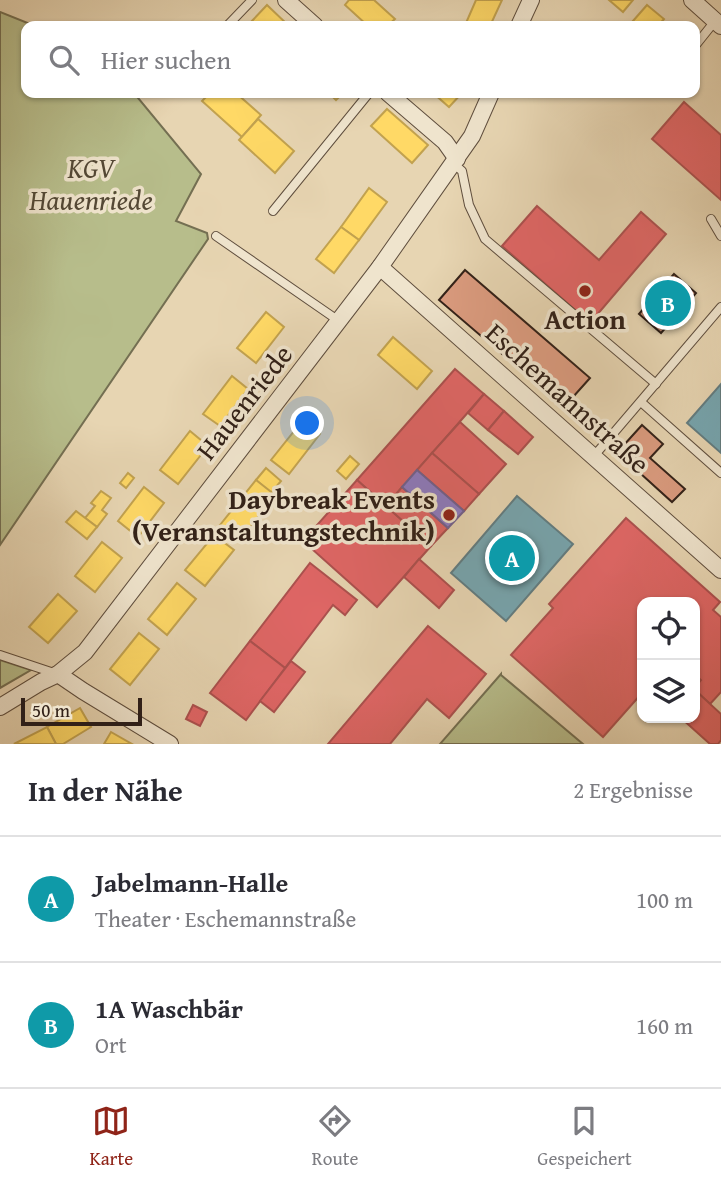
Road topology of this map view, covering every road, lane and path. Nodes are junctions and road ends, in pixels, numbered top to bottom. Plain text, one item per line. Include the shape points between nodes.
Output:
1 (252, 0) edge
2 (286, 0) edge
3 (531, 0) edge
4 (692, 0) edge
5 (232, 21) edge
6 (309, 21) edge
7 (521, 21) edge
8 (718, 24) edge
9 (700, 41) edge
10 (365, 98) edge
11 (394, 98) edge
12 (489, 98) edge
13 (455, 161) junction
14 (273, 211) dead end
15 (711, 219) dead end
16 (216, 236) dead end
17 (721, 236) edge
18 (380, 267) junction
19 (721, 307) edge
20 (339, 321) junction
21 (656, 384) junction
22 (641, 402) junction
23 (594, 456) junction
24 (721, 473) edge
25 (721, 570) edge
26 (0, 656) edge
27 (58, 674) junction
28 (0, 707) edge
29 (152, 740) edge
30 (170, 744) edge

1 - 5 lane
2 - 6 street
3 - 7 street
4 - 8 street
8 - 9 lane
10 - 14 lane
11 - 13 street via 445,142
12 - 13 street, Hauenriede
13 - 18 street, Hauenriede
13 - 21 lane via 462,171 468,205 485,239
15 - 17 lane
16 - 20 lane
18 - 20 street, Hauenriede
18 - 23 street, Eschemannstraße
19 - 21 lane
20 - 27 street, Hauenriede via 85,652
21 - 22 lane
22 - 23 lane
22 - 24 lane
23 - 25 street, Eschemannstraße
26 - 27 lane
27 - 28 street, Hauenriede
27 - 29 street
29 - 30 street

